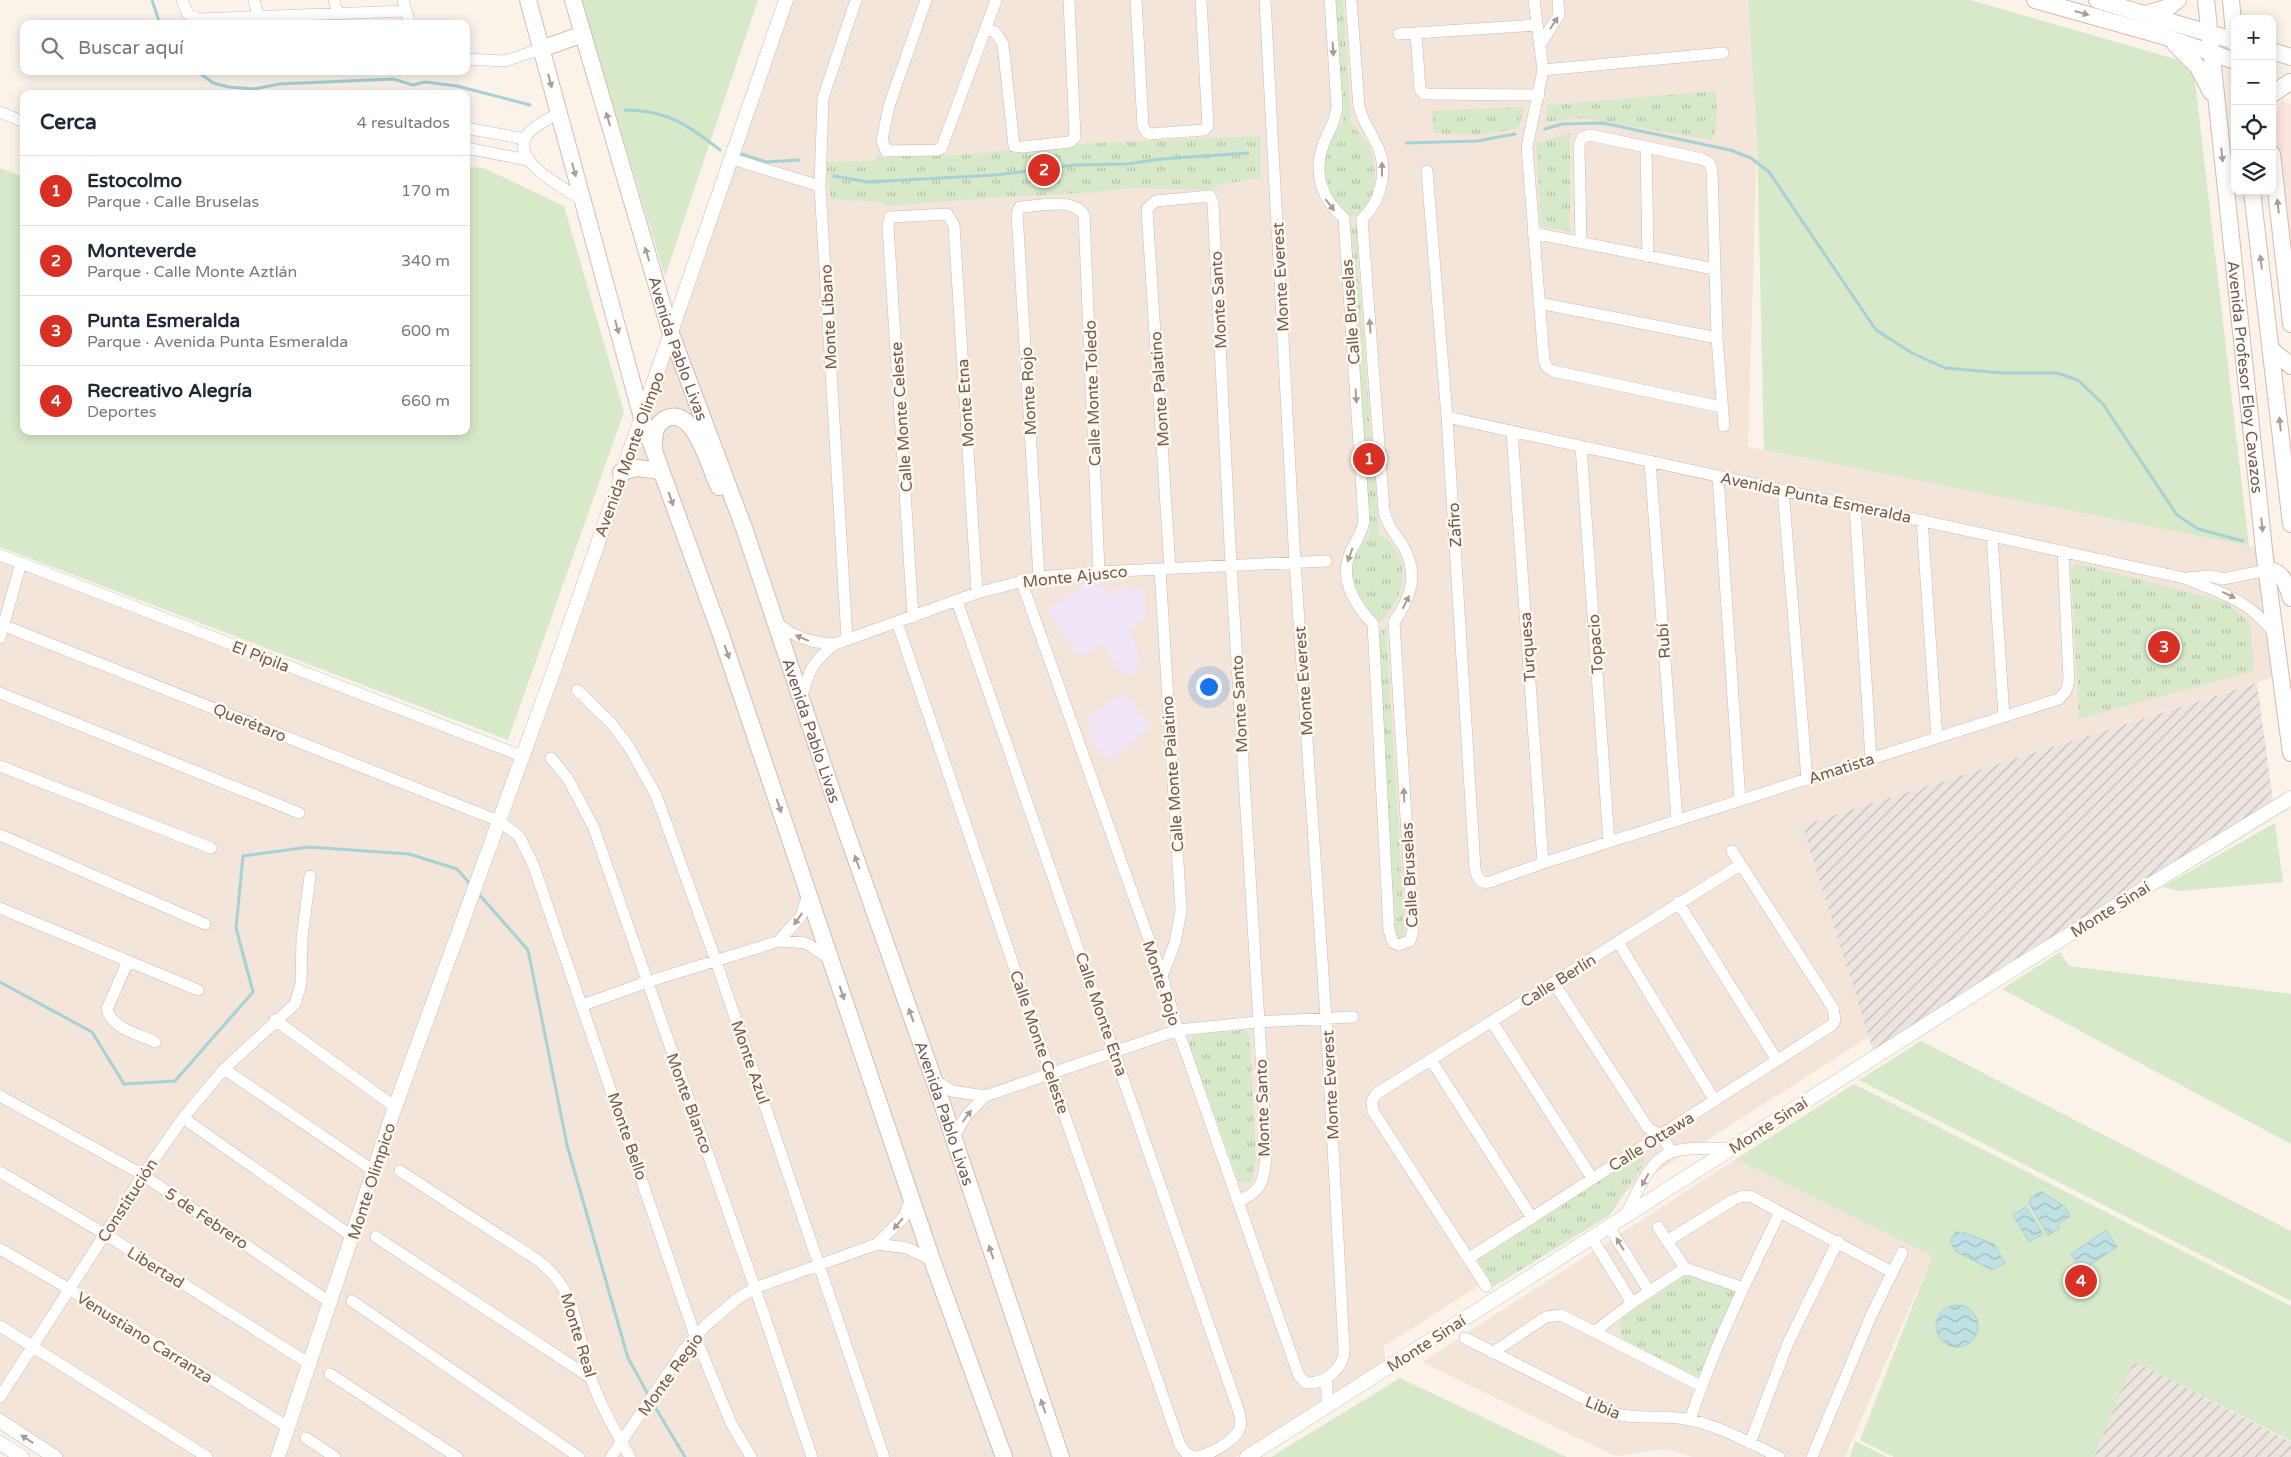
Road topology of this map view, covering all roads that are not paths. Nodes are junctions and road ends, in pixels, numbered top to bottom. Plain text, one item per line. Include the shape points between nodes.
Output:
1 (254, 0) edge
2 (334, 0) edge
3 (528, 0) edge
4 (573, 0) edge
5 (786, 0) edge
6 (856, 0) edge
7 (926, 0) edge
8 (996, 0) edge
9 (1069, 0) edge
10 (1136, 0) edge
11 (1201, 0) edge
12 (1265, 0) edge
13 (1330, 0) edge
14 (1350, 0) edge
15 (1534, 0) edge
16 (1558, 0) edge
17 (2035, 0) edge
18 (2098, 0) edge
19 (2178, 0) edge
20 (2206, 0) edge
21 (2231, 0) edge
22 (2236, 0) edge
23 (183, 4) edge
24 (404, 6) edge
25 (338, 13) junction
26 (2146, 14) junction
27 (258, 15) junction
28 (2232, 15) edge
29 (2244, 15) edge
30 (409, 20) edge
31 (1536, 25) junction
32 (986, 29) junction
33 (1416, 33) junction
34 (2209, 33) junction
35 (583, 34) junction
36 (1399, 34) dead end
37 (2163, 36) junction
38 (2231, 41) edge
39 (1542, 43) junction
40 (541, 49) junction
41 (1723, 53) dead end
42 (2210, 54) junction
43 (470, 59) edge
44 (2231, 60) edge
45 (1544, 70) junction
46 (2276, 77) edge
47 (2290, 82) edge
48 (2276, 91) edge
49 (1539, 95) junction
50 (0, 112) edge
51 (558, 113) junction
52 (2218, 118) junction
53 (20, 120) edge
54 (470, 129) edge
55 (525, 139) junction
56 (1646, 147) junction
57 (470, 149) edge
58 (729, 158) junction
59 (528, 160) junction
60 (1427, 171) dead end
61 (820, 186) junction
62 (2276, 190) edge
63 (2252, 195) edge
64 (582, 200) junction
65 (1020, 207) joint
66 (1147, 209) joint
67 (890, 217) joint
68 (1344, 218) junction
69 (1362, 219) junction
70 (1533, 233) junction
71 (1581, 241) junction
72 (1648, 256) junction
73 (1714, 269) junction
74 (1539, 303) junction
75 (2291, 324) edge
76 (672, 334) junction
77 (1717, 338) junction
78 (2272, 350) junction
79 (2291, 366) edge
80 (1721, 407) junction
81 (1447, 417) junction
82 (642, 418) junction
83 (1724, 426) dead end
84 (1512, 431) junction
85 (1581, 446) junction
86 (654, 453) junction
87 (1650, 461) junction
88 (661, 471) junction
89 (621, 472) junction
90 (1718, 476) junction
91 (2289, 483) edge
92 (1783, 490) junction
93 (1855, 506) junction
94 (1922, 520) junction
95 (2291, 524) edge
96 (744, 528) junction
97 (1992, 536) junction
98 (2063, 551) junction
99 (0, 555) edge
100 (1326, 561) dead end
101 (1295, 563) junction
102 (21, 564) junction
103 (1231, 565) junction
104 (1165, 569) junction
105 (2267, 570) junction
106 (1099, 572) junction
107 (1039, 577) junction
108 (2184, 578) junction
109 (1021, 580) junction
110 (977, 593) junction
111 (2291, 598) edge
112 (957, 601) junction
113 (913, 617) junction
114 (774, 621) junction
115 (897, 622) junction
116 (1394, 622) junction
117 (2, 624) edge
118 (1373, 624) junction
119 (2275, 634) junction
120 (0, 638) edge
121 (847, 639) junction
122 (835, 644) junction
123 (577, 690) dead end
124 (0, 693) edge
125 (802, 696) junction
126 (2004, 717) junction
127 (1937, 738) junction
128 (2291, 753) edge
129 (522, 756) junction
130 (551, 758) dead end
131 (1871, 759) junction
132 (0, 766) edge
133 (1808, 779) junction
134 (2291, 798) edge
135 (1740, 800) junction
136 (299, 813) dead end
137 (1677, 820) junction
138 (499, 822) junction
139 (0, 836) edge
140 (1608, 842) junction
141 (210, 848) dead end
142 (1732, 851) dead end
143 (1543, 863) junction
144 (1740, 865) junction
145 (310, 876) dead end
146 (1479, 879) joint
147 (809, 892) junction
148 (1678, 902) junction
149 (466, 906) joint
150 (0, 908) edge
151 (205, 924) dead end
152 (779, 941) junction
153 (1618, 942) junction
154 (830, 959) junction
155 (128, 961) junction
156 (716, 961) junction
157 (1162, 976) junction
158 (647, 982) junction
159 (1554, 983) junction
160 (198, 990) dead end
161 (583, 1005) junction
162 (1353, 1017) dead end
163 (1326, 1018) junction
164 (276, 1020) junction
165 (1258, 1022) junction
166 (1492, 1022) junction
167 (1178, 1030) junction
168 (155, 1042) dead end
169 (1115, 1051) junction
170 (1431, 1060) junction
171 (1777, 1060) junction
172 (224, 1069) junction
173 (1051, 1074) junction
174 (934, 1080) junction
175 (0, 1096) edge
176 (985, 1096) junction
177 (1715, 1101) junction
178 (394, 1107) junction
179 (183, 1118) junction
180 (1648, 1128) junction
181 (1661, 1135) junction
182 (953, 1138) junction
183 (1648, 1143) junction
184 (1733, 1148) junction
185 (1672, 1152) junction
186 (1658, 1160) junction
187 (374, 1171) junction
188 (400, 1171) dead end
189 (0, 1172) edge
190 (143, 1175) junction
191 (1592, 1178) junction
192 (911, 1198) junction
193 (1239, 1202) junction
194 (1780, 1212) junction
195 (1625, 1216) junction
196 (1532, 1218) junction
197 (1609, 1227) junction
198 (1658, 1227) dead end
199 (105, 1234) junction
200 (353, 1237) junction
201 (376, 1237) dead end
202 (1592, 1238) junction
203 (1667, 1241) junction
204 (1838, 1241) junction
205 (877, 1244) junction
206 (0, 1249) edge
207 (1902, 1253) dead end
208 (1470, 1258) junction
209 (932, 1260) junction
210 (820, 1264) junction
211 (1685, 1268) junction
212 (1892, 1272) junction
213 (1486, 1286) dead end
214 (756, 1288) junction
215 (1743, 1288) junction
216 (71, 1290) junction
217 (1648, 1291) junction
218 (352, 1301) dead end
219 (331, 1303) junction
220 (1632, 1303) junction
221 (0, 1326) edge
222 (1594, 1332) junction
223 (696, 1336) junction
224 (1465, 1338) dead end
225 (33, 1345) junction
226 (1492, 1353) junction
227 (311, 1364) junction
228 (330, 1374) dead end
229 (1327, 1377) junction
230 (591, 1378) junction
231 (1701, 1386) junction
232 (0, 1397) edge
233 (1327, 1406) junction
234 (1690, 1420) junction
235 (0, 1421) edge
236 (289, 1428) junction
237 (306, 1438) dead end
238 (621, 1441) junction
239 (1750, 1443) junction
240 (0, 1444) edge
241 (22, 1457) edge
242 (55, 1457) edge
243 (207, 1457) edge
244 (278, 1457) edge
245 (336, 1457) edge
246 (457, 1457) edge
247 (579, 1457) edge
248 (611, 1457) edge
249 (630, 1457) edge
250 (750, 1457) edge
251 (812, 1457) edge
252 (884, 1457) edge
253 (1004, 1457) edge
254 (1060, 1457) edge
255 (1194, 1457) edge
256 (1247, 1457) edge
257 (1779, 1457) edge
258 (1812, 1457) edge

1 - 27 street
2 - 25 street
3 - 40 main road
4 - 35 main road, Avenida Pablo Livas
5 - 58 street, Avenida Monte Olimpo
6 - 61 street, Monte Líbano via 823,98
7 - 32 street via 890,106 882,140 886,151 938,150 945,143
8 - 32 street
9 - 32 street via 1075,137 1070,142 1017,147 1014,143 1003,44 995,32
10 - 11 street via 1143,126 1150,134 1204,130 1208,126
12 - 101 street, Monte Everest
13 -> 68 street via 1337,106 1335,121 1320,155 1320,180 1327,202
69 -> 14 street via 1378,197 1382,160 1359,107
15 - 31 street
39 -> 16 street via 1559,15
17 -> 37 main road
18 - 26 main road
19 - 26 main road via 2169,7
20 - 34 main road, Avenida Profesor Eloy Cavazos
21 - 28 main road
22 - 29 main road
23 - 27 street via 188,14 198,19
24 - 25 street
24 - 30 street
25 - 27 street
26 - 34 main road
31 - 33 street
31 - 39 street
33 - 36 street
33 - 49 street via 1420,89 1424,94
34 - 38 main road
34 - 42 main road, Avenida Profesor Eloy Cavazos
35 - 40 main road
76 -> 35 main road, Avenida Pablo Livas
37 - 42 main road
37 - 52 main road via 2198,67 2211,91
39 - 45 street
40 - 43 street via 505,61
40 -> 51 main road
41 - 45 street
42 - 44 main road
42 - 52 main road, Avenida Profesor Eloy Cavazos
45 - 49 street
46 - 47 main road
47 - 48 main road
49 - 70 street via 1527,147
50 - 53 street
51 - 55 street
51 -> 64 main road
52 -> 105 main road, Avenida Profesor Eloy Cavazos
54 - 55 street
55 - 59 street
56 - 71 street via 1590,135 1582,138 1579,146
56 - 72 street
56 - 73 street via 1709,163 1712,170
57 - 59 street
58 - 61 street
58 - 76 street, Avenida Monte Olimpo
59 - 64 street via 532,167
60 - 81 street, Zafiro
61 - 121 street, Monte Líbano
75 -> 62 main road
78 -> 63 main road, Avenida Profesor Eloy Cavazos
64 -> 82 main road
65 - 106 street, Calle Monte Toledo via 1070,205 1080,209 1084,215
65 - 107 street, Monte Rojo via 1017,213
66 - 103 street, Monte Santo via 1156,201 1210,196 1213,203
66 - 104 street, Monte Palatino
67 - 110 street, Monte Etna via 947,214 954,225
67 - 113 street, Calle Monte Celeste via 888,226
68 - 69 street
68 -> 118 street, Calle Bruselas via 1364,520 1348,561 1347,574 1354,600
116 -> 69 street, Calle Bruselas via 1410,595 1412,573 1406,552 1389,526 1384,511
70 - 71 street
70 - 74 street
71 - 72 street
72 - 73 street
73 - 77 street
74 - 77 street
74 - 80 street via 1544,360 1553,371
76 - 82 street, Avenida Monte Olimpo
76 - 96 main road, Avenida Pablo Livas
77 - 80 street
78 - 79 main road
91 -> 78 main road, Avenida Profesor Eloy Cavazos
80 - 83 street
81 - 84 street, Avenida Punta Esmeralda
81 - 146 street, Zafiro via 1475,869
82 - 86 main road
82 - 89 street, Avenida Monte Olimpo
84 - 85 street, Avenida Punta Esmeralda
84 - 143 street, Turquesa
85 - 87 street, Avenida Punta Esmeralda
85 - 140 street, Topacio
86 - 88 main road
86 - 96 main road via 655,431 661,421 676,416 688,422 714,479
87 - 90 street, Avenida Punta Esmeralda
87 - 137 street, Rubí
88 - 89 main road via 637,468
88 -> 147 main road
89 - 129 street, Avenida Monte Olimpo
90 - 92 street, Avenida Punta Esmeralda
90 - 135 street
91 - 95 main road, Avenida Profesor Eloy Cavazos
92 - 93 street, Avenida Punta Esmeralda
92 - 133 street
93 - 94 street, Avenida Punta Esmeralda
93 - 131 street
94 - 97 street, Avenida Punta Esmeralda
94 - 127 street
96 - 114 main road, Avenida Pablo Livas
97 - 98 street, Avenida Punta Esmeralda
97 - 126 street
98 - 108 street, Avenida Punta Esmeralda
98 - 126 street, Amatista via 2068,687 2059,699
99 - 102 street, El Pípila
100 - 101 street, Monte Ajusco
101 - 103 street, Monte Ajusco
101 - 163 street, Monte Everest
102 - 117 street
102 - 129 street, El Pípila
103 - 104 street, Monte Ajusco
103 - 165 street, Monte Santo
104 - 106 street, Monte Ajusco
104 - 157 street, Calle Monte Palatino via 1181,911 1176,943
105 - 108 street, Avenida Punta Esmeralda via 2223,579 2208,576
105 - 111 main road via 2275,571 2283,579
105 - 119 main road, Avenida Profesor Eloy Cavazos
106 - 107 street, Monte Ajusco
107 - 109 street, Monte Ajusco
108 -> 119 street, Avenida Punta Esmeralda via 2231,595 2263,619
109 - 110 street, Monte Ajusco
109 - 157 street, Monte Rojo
110 - 112 street, Monte Ajusco
112 - 113 street, Monte Ajusco
112 - 169 street, Calle Monte Etna
113 - 115 street, Monte Ajusco
122 -> 114 street, Monte Ajusco via 804,640
114 - 125 main road, Avenida Pablo Livas
115 - 121 street, Monte Ajusco
115 - 173 street, Calle Monte Celeste
116 - 118 street
118 -> 116 street, Calle Bruselas via 1389,930 1393,942 1398,945 1410,941 1413,931
117 - 120 street
117 - 138 street, Querétaro
119 - 128 main road, Avenida Profesor Eloy Cavazos
121 - 122 street, Monte Ajusco
122 - 125 street, Monte Ajusco via 810,667
123 - 156 street, Monte Azul via 611,723 629,747 656,795
124 - 136 street
174 -> 125 main road, Avenida Pablo Livas via 834,798
126 - 127 street, Amatista
127 - 131 street, Amatista
129 - 138 street, Avenida Monte Olimpo
130 - 158 street, Monte Blanco via 568,779 593,826
131 - 133 street, Amatista
132 - 141 street
133 - 135 street, Amatista
134 - 184 street, Monte Sinaí via 2007,973
135 - 137 street, Amatista
137 - 140 street, Amatista
138 - 149 street, Avenida Monte Olimpo
138 - 161 street, Monte Bello via 512,830 526,847
139 - 151 street
140 - 143 street, Amatista
142 - 144 street
143 - 146 street, Amatista via 1490,882
144 - 148 street, Calle Berlín
144 - 171 street, Calle Ottawa via 1836,1014 1832,1025
145 - 164 street, Constitución via 298,998 292,1008
147 -> 152 street via 801,916
147 - 154 main road
148 - 153 street, Calle Berlín
148 - 171 street
149 - 178 street, Monte Olimpico
150 - 155 street
152 - 154 street via 806,943
152 - 156 street
153 - 159 street, Calle Berlín
153 - 177 street
154 -> 192 main road
155 - 160 street
155 - 168 street via 107,1009 109,1015 114,1023
156 - 158 street
156 - 210 street, Monte Azul
157 - 167 street, Monte Rojo
158 - 161 street
158 - 214 street, Monte Blanco
159 - 166 street, Calle Berlín
159 - 180 street
161 - 223 street, Monte Bello
162 - 163 street
163 - 165 street
163 - 229 street, Monte Everest via 1344,1349 1343,1362
164 - 172 street, Constitución
164 - 178 street
165 - 167 street
165 - 193 street, Monte Santo via 1265,1158 1260,1184
166 - 170 street, Calle Berlín
166 - 191 street
167 - 169 street
167 - 193 street, Monte Rojo
169 - 173 street
169 - 255 street, Calle Monte Etna via 1239,1412 1240,1427 1231,1439 1208,1453
170 - 196 street
170 - 208 street, Calle Berlín via 1376,1094 1372,1101 1373,1111
171 - 177 street, Calle Ottawa
172 - 179 street, Constitución
172 - 187 street
173 - 176 street
173 - 255 street, Calle Monte Celeste via 1180,1445
174 - 176 street via 952,1091
174 - 182 main road, Avenida Pablo Livas
175 - 190 street, 5 de Febrero
182 -> 176 street via 966,1116
177 - 181 street, Calle Ottawa
178 - 187 street, Monte Olimpico
179 - 190 street, Constitución
179 - 200 street
180 - 181 street
180 - 183 street
181 - 183 street, Calle Ottawa
181 - 185 street
254 -> 182 main road, Avenida Pablo Livas
183 - 186 street
183 - 191 street, Calle Ottawa
184 - 185 street
184 - 195 street, Monte Sinaí
185 - 186 street
186 -> 195 street
187 - 200 street, Monte Olimpico
188 - 230 street, Monte Real via 550,1270 562,1283
189 - 199 street, Libertad
190 - 199 street, Constitución
190 - 219 street, 5 de Febrero
191 - 196 street, Calle Ottawa
192 -> 205 street, Monte Regio via 904,1217
192 - 209 main road
193 - 229 street, Monte Rojo via 1299,1376 1306,1383
194 - 203 street via 1752,1197 1743,1196
194 - 204 street
194 - 215 street
195 - 197 street, Monte Sinaí
196 - 208 street, Calle Ottawa
197 - 202 street, Monte Sinaí
217 -> 197 street
198 - 203 street
199 - 216 street, Constitución
199 - 227 street, Libertad
200 - 219 street, Monte Olimpico
201 - 230 street
202 - 220 street
202 - 233 street, Monte Sinaí
203 - 211 street
204 - 212 street
204 - 239 street via 1788,1343
205 - 209 street, Monte Regio via 907,1248
205 - 210 street, Monte Regio
206 - 216 street, Venustiano Carranza
207 - 212 street
208 - 213 street
209 - 253 main road
210 - 214 street, Monte Regio
210 - 252 street, Monte Azul
211 - 215 street
211 - 217 street
212 - 258 street
214 - 223 street, Monte Regio via 737,1299
214 - 251 street, Monte Blanco
215 - 231 street
216 - 225 street, Constitución
216 - 236 street, Venustiano Carranza
217 - 220 street
218 - 247 street
219 - 227 street, Monte Olimpico
220 - 222 street
221 - 225 street
222 - 226 street via 1561,1315 1546,1317
222 - 231 street
223 - 238 street, Monte Regio
223 - 250 street, Monte Bello via 731,1422
224 - 226 street, Libia
225 - 232 street, Constitución
225 - 243 street
226 - 234 street, Libia via 1613,1413
227 - 236 street, Monte Olimpico
228 - 246 street
229 - 233 street
230 - 238 street, Monte Real
231 - 234 street
233 - 256 street, Monte Sinaí
234 - 239 street, Libia
242 -> 235 street
236 - 244 street, Monte Olimpico
237 - 245 street
238 - 248 street, Monte Regio
238 - 249 street, Monte Real
239 - 257 street, Libia
240 - 241 street

